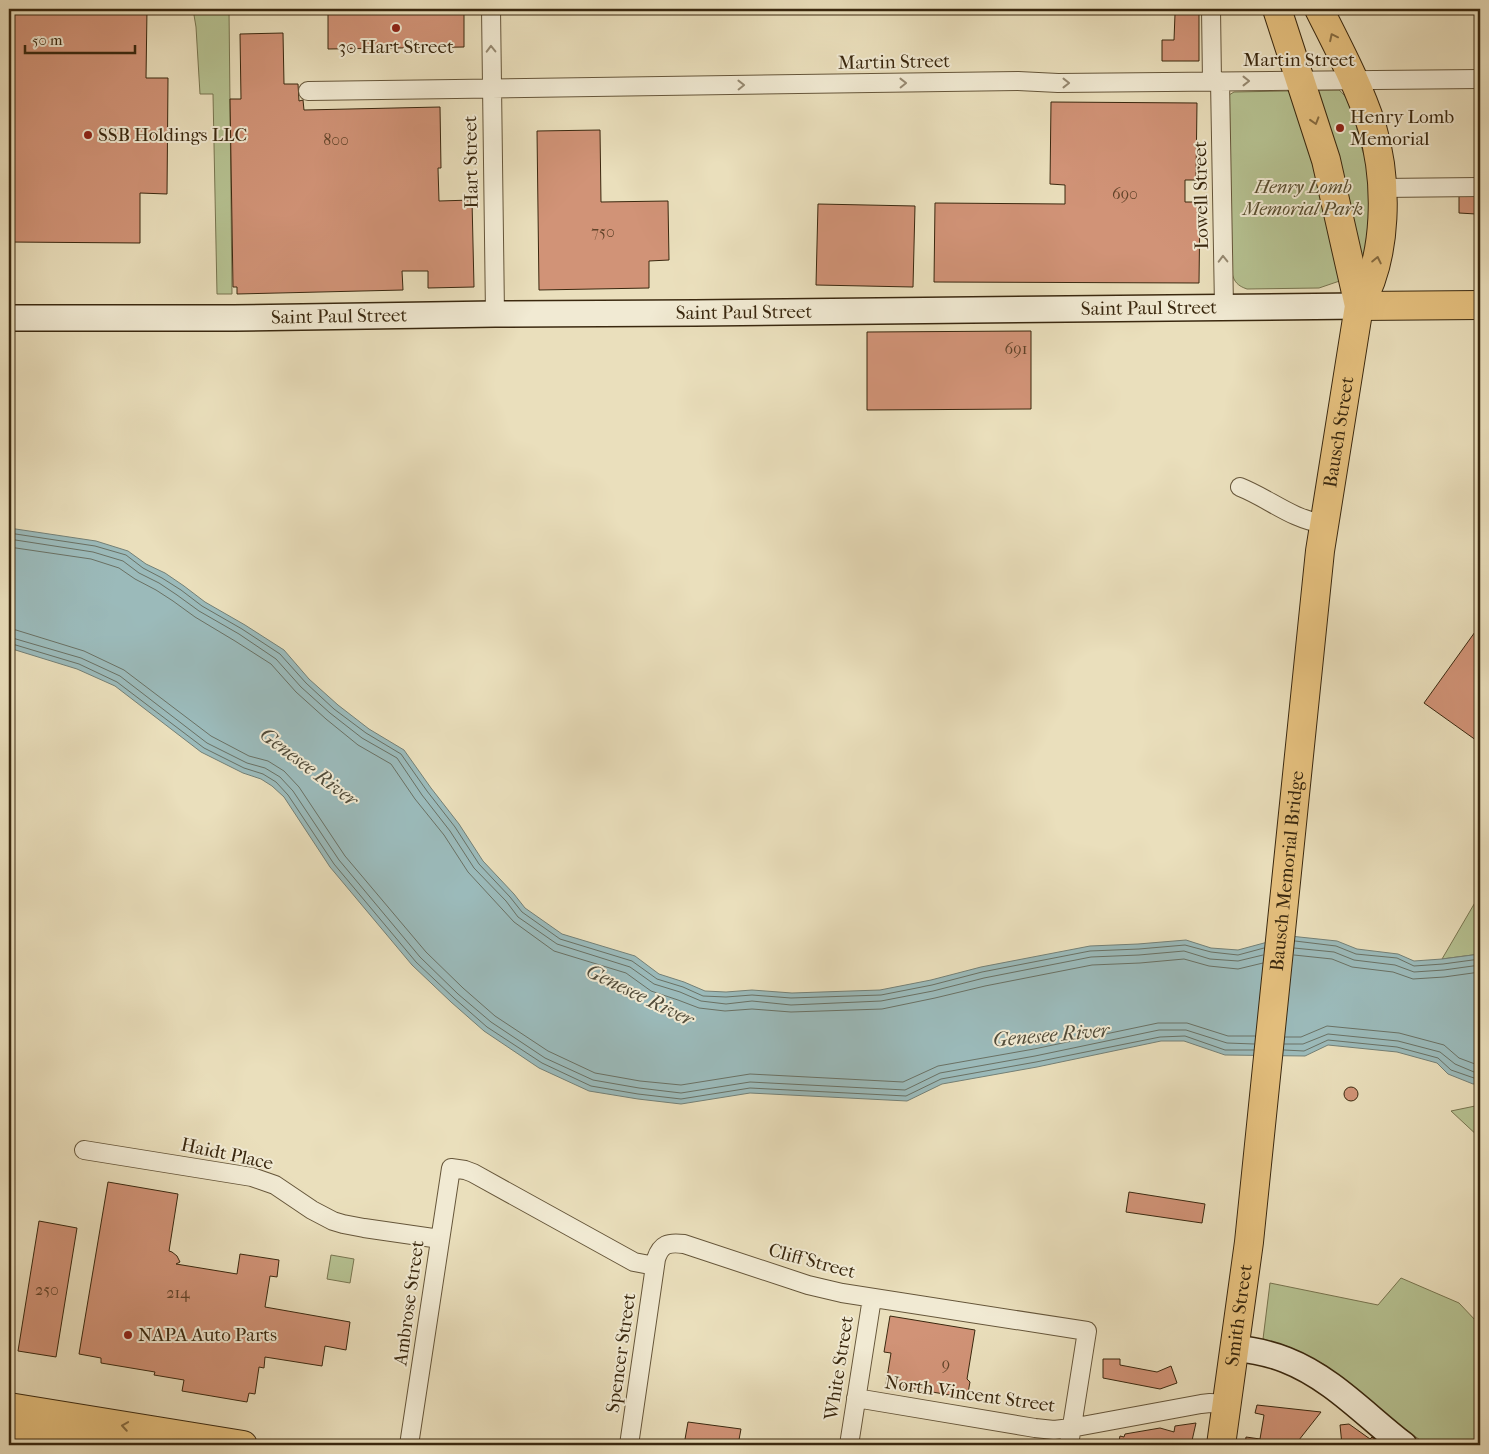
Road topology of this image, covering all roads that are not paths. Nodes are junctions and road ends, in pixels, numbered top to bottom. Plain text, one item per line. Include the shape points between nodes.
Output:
1 (491, 9) edge
2 (1211, 9) edge
3 (1277, 9) edge
4 (1319, 9) edge
5 (1480, 79) edge
6 (1301, 80) junction
7 (1353, 80) junction
8 (1216, 82) junction
9 (492, 89) junction
10 (308, 91) dead end
11 (1480, 187) edge
12 (1382, 188) junction
13 (1480, 305) edge
14 (1359, 306) junction
15 (1224, 307) junction
16 (495, 314) junction
17 (9, 318) edge
18 (1240, 487) dead end
19 (1324, 524) junction
20 (1320, 558) joint
21 (84, 1150) dead end
22 (1254, 1186) joint
23 (440, 1239) junction
24 (655, 1266) junction
25 (872, 1298) junction
26 (1234, 1348) junction
27 (856, 1398) junction
28 (1226, 1404) junction
29 (9, 1407) edge
30 (9, 1429) edge
31 (1070, 1437) edge
32 (110, 1445) edge
33 (243, 1445) edge
34 (409, 1445) edge
35 (629, 1445) edge
36 (849, 1445) edge
37 (1220, 1445) edge
38 (1404, 1445) edge

9 -> 1 street, Hart Street
2 - 8 street, Lowell Street
3 - 6 main road
7 -> 4 main road
5 - 7 street, Martin Street
6 - 7 street, Martin Street
8 -> 6 street, Martin Street
6 -> 14 main road via 1332,182
7 - 12 main road via 1372,128
9 -> 8 street, Martin Street via 1018,81
15 -> 8 street, Lowell Street
9 - 10 street, Martin Street
9 - 16 street, Hart Street
11 - 12 street
14 -> 12 main road via 1368,290 1378,253
13 - 14 main road, Saint Paul Street
14 - 15 main road, Saint Paul Street
14 - 19 main road, Bausch Street
15 - 16 main road, Saint Paul Street
16 - 17 main road, Saint Paul Street
18 - 19 street via 1292,515
19 - 20 main road, Bausch Street
20 - 22 main road, Bausch Memorial Bridge
21 - 23 street, Haidt Place via 252,1177 275,1185 333,1221
22 - 26 main road, Smith Street
23 - 24 street, Ambrose Street via 451,1168 473,1173 634,1262
23 - 34 street, Ambrose Street
24 - 25 street, Cliff Street via 658,1252 674,1242 808,1285
24 - 35 street, Spencer Street
25 - 27 street, White Street
25 - 31 street, Cliff Street via 1087,1331
26 - 28 main road, Smith Street
26 - 38 main road via 1271,1355 1307,1370 1328,1383
27 - 31 street, North Vincent Street via 1054,1430
27 - 36 street, White Street
28 - 31 street, North Vincent Street via 1201,1404
28 - 37 main road, Smith Street
33 -> 29 main road
30 - 32 main road

